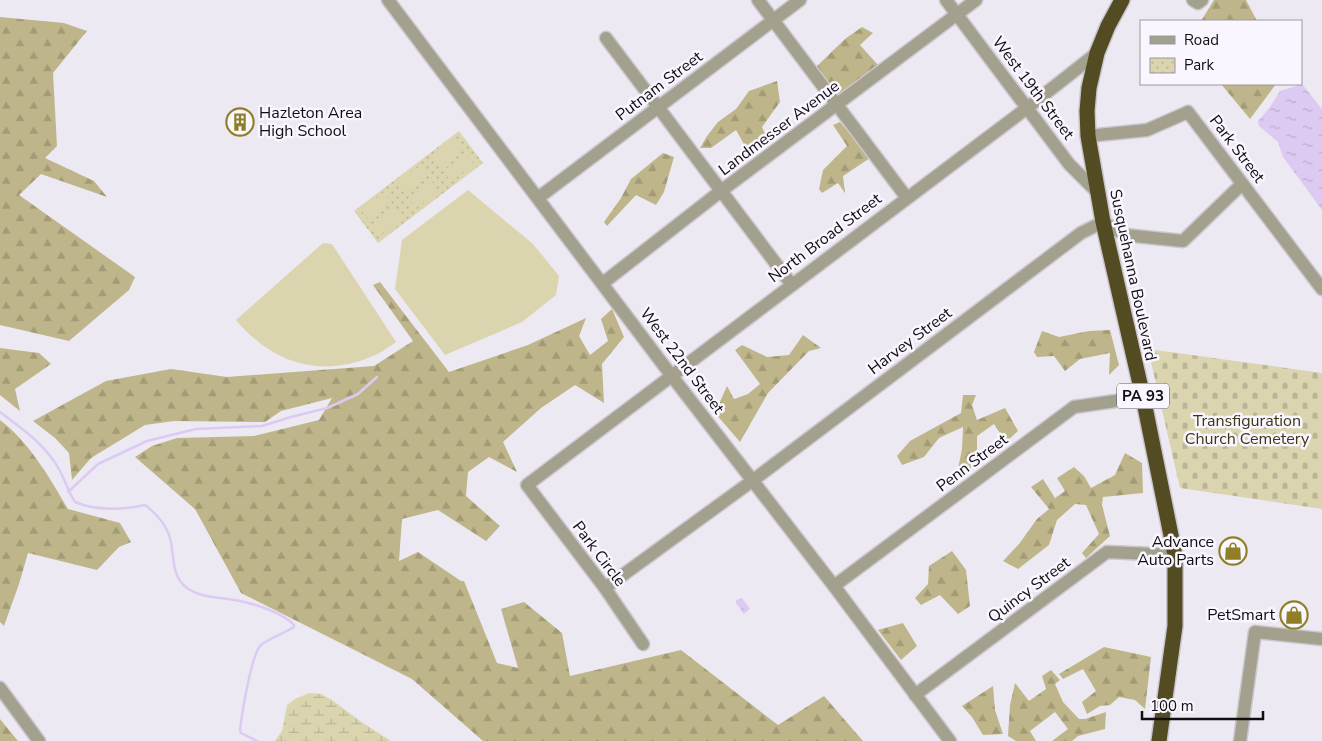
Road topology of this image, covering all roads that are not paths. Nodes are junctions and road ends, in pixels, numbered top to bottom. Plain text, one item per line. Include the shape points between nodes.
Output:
1 (388, 0) edge
2 (758, 0) edge
3 (800, 0) edge
4 (946, 0) edge
5 (976, 0) edge
6 (1122, 0) edge
7 (1193, 0) edge
8 (1202, 0) edge
9 (957, 14) junction
10 (773, 20) junction
11 (606, 38) dead end
12 (1097, 53) junction
13 (837, 105) junction
14 (658, 107) junction
15 (1027, 108) junction
16 (1088, 136) junction
17 (1242, 184) junction
18 (722, 191) junction
19 (1097, 192) junction
20 (538, 198) junction
21 (907, 198) junction
22 (1103, 222) junction
23 (603, 284) junction
24 (792, 285) junction
25 (1322, 289) edge
26 (671, 375) junction
27 (1143, 398) junction
28 (752, 481) junction
29 (527, 485) joint
30 (1175, 555) junction
31 (834, 586) junction
32 (605, 588) junction
33 (1322, 639) edge
34 (643, 644) dead end
35 (0, 688) edge
36 (915, 694) junction
37 (39, 741) edge
38 (950, 741) edge
39 (1159, 741) edge
40 (1240, 741) edge

1 - 20 street, West 22nd Street
2 - 10 street
3 - 10 street, Putnam Street
4 - 9 street, West 19th Street
5 - 9 street, Landmesser Avenue
6 - 12 highway, North Broad Street / PA 93
7 - 8 street via 1198,3
9 - 13 street, Landmesser Avenue
9 - 15 street, West 19th Street
10 - 13 street
10 - 14 street, Putnam Street
11 - 14 street
12 - 15 street, North Broad Street
12 - 16 highway, Susquehanna Boulevard / PA 93 via 1089,88
13 - 18 street, Landmesser Avenue
13 - 21 street
14 - 18 street
14 - 20 street, Putnam Street
15 - 19 street, West 19th Street via 1069,164
15 - 21 street, North Broad Street
16 - 17 street, Park Street via 1147,130 1188,112
16 - 19 highway, Susquehanna Boulevard / PA 93
17 - 22 street via 1184,240 1125,235
17 - 25 street, Park Street
18 - 23 street, Landmesser Avenue
18 - 24 street
19 - 22 highway, Susquehanna Boulevard / PA 93
20 - 23 street, West 22nd Street
21 - 24 street, North Broad Street
22 - 27 highway, Susquehanna Boulevard / PA 93
22 - 28 street, Harvey Street via 1081,233
23 - 26 street, West 22nd Street
24 - 26 street, North Broad Street
26 - 28 street, West 22nd Street
26 - 29 street, North Broad Street
27 - 30 highway, Susquehanna Boulevard / PA 93
27 - 31 street, Penn Street via 1074,407
28 - 31 street, West 22nd Street
28 - 32 street, Harvey Street
29 - 32 street, Park Circle
30 - 36 street, Quincy Street via 1107,552
30 - 39 highway, Susquehanna Boulevard / PA 93 via 1175,626
31 - 36 street, West 22nd Street
32 - 34 street, Park Circle
33 - 40 street via 1255,632
35 - 37 street
36 - 38 street, West 22nd Street

